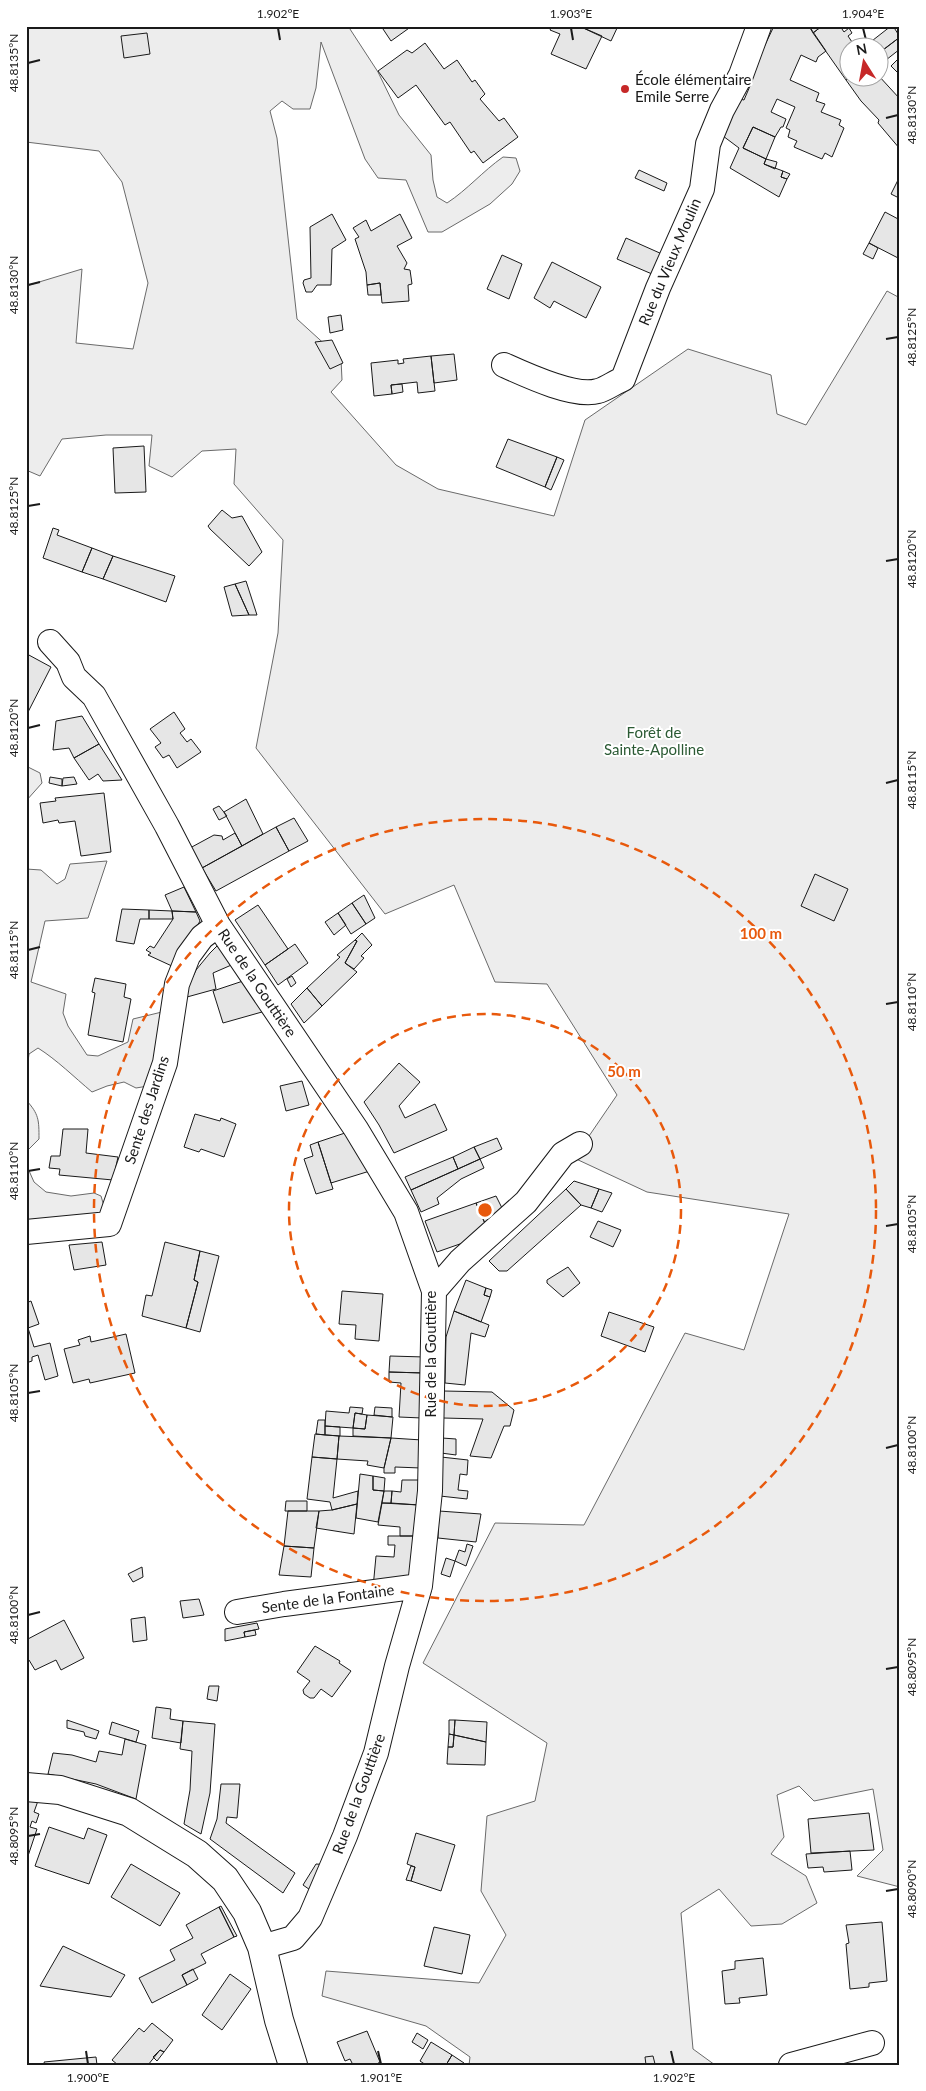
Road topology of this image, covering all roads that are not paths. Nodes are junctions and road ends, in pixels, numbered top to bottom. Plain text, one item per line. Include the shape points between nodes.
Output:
1 (759, 26) edge
2 (504, 365) dead end
3 (50, 642) dead end
4 (218, 925) junction
5 (580, 1144) dead end
6 (26, 1232) edge
7 (434, 1291) junction
8 (420, 1586) junction
9 (236, 1612) dead end
10 (26, 1786) edge
11 (262, 1947) junction
12 (872, 2043) dead end
13 (293, 2065) edge
14 (791, 2065) edge

1 - 2 street, Rue du Vieux Moulin via 741,75 708,144 702,189 623,378 598,391 579,392 541,381
3 - 4 street, Rue de la Gouttière via 68,662 74,677 94,696
4 - 6 street, Sente des Jardins via 202,936 188,956 177,984 165,1063 109,1224
4 - 7 street, Rue de la Gouttière via 356,1129 406,1212
5 - 7 street via 563,1154 526,1202 460,1261
7 - 8 street, Rue de la Gouttière via 430,1491
8 - 9 street, Sente de la Fontaine
8 - 11 street, Rue de la Gouttière via 376,1753 346,1836 310,1918 293,1938
10 - 11 street via 60,1790 129,1812 197,1854 226,1879 248,1912
11 - 13 street
12 - 14 street

